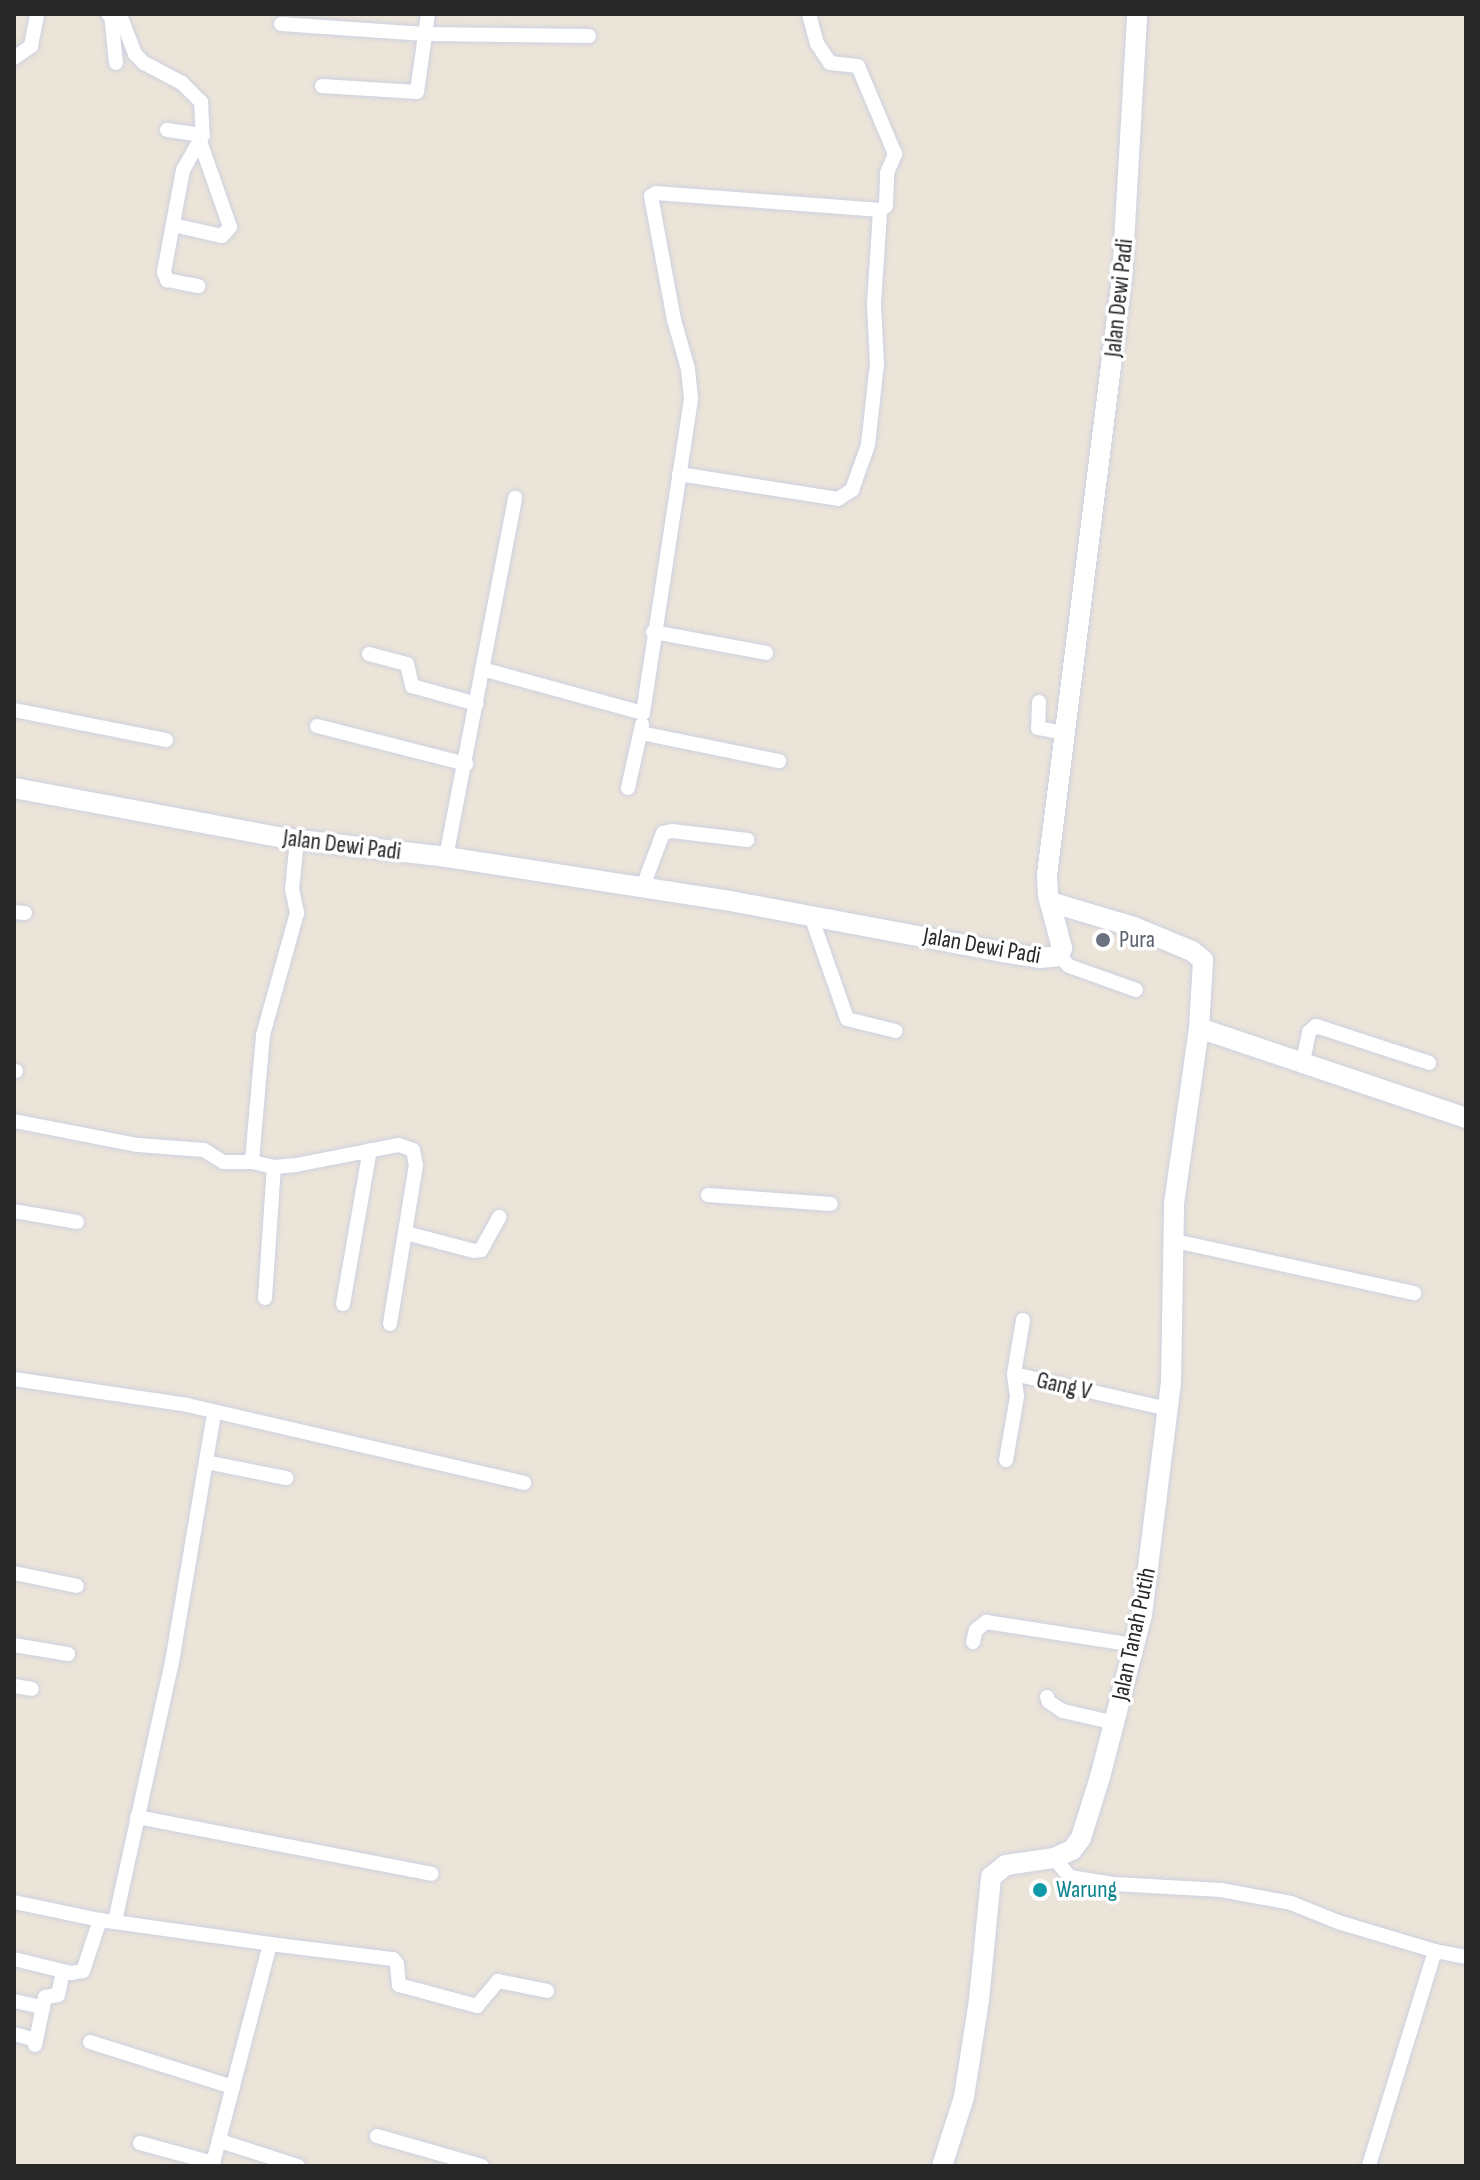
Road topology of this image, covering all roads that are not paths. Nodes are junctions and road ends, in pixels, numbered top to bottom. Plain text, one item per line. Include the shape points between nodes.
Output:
1 (37, 14) edge
2 (109, 14) edge
3 (428, 14) edge
4 (809, 14) edge
5 (1137, 14) edge
6 (281, 24) dead end
7 (425, 34) junction
8 (589, 36) dead end
9 (14, 58) edge
10 (116, 63) dead end
11 (322, 86) dead end
12 (167, 130) dead end
13 (202, 139) junction
14 (880, 210) junction
15 (173, 225) junction
16 (198, 286) dead end
17 (679, 474) junction
18 (515, 498) dead end
19 (653, 632) junction
20 (766, 653) dead end
21 (369, 654) dead end
22 (482, 669) junction
23 (1039, 702) dead end
24 (477, 704) junction
25 (14, 710) edge
26 (643, 713) junction
27 (317, 726) dead end
28 (641, 733) junction
29 (1064, 733) junction
30 (166, 740) dead end
31 (779, 761) dead end
32 (466, 764) junction
33 (14, 788) edge
34 (628, 788) dead end
35 (290, 839) junction
36 (747, 840) dead end
37 (446, 857) junction
38 (642, 889) junction
39 (1050, 902) junction
40 (814, 916) junction
41 (1059, 956) junction
42 (1136, 990) dead end
43 (1199, 1028) junction
44 (896, 1031) dead end
45 (1303, 1061) junction
46 (1429, 1063) dead end
47 (1466, 1118) edge
48 (14, 1121) edge
49 (370, 1150) junction
50 (252, 1162) junction
51 (274, 1167) junction
52 (708, 1195) dead end
53 (831, 1204) dead end
54 (14, 1211) edge
55 (499, 1217) dead end
56 (77, 1222) dead end
57 (406, 1233) junction
58 (1175, 1241) junction
59 (1414, 1293) dead end
60 (265, 1298) dead end
61 (343, 1304) dead end
62 (1023, 1320) dead end
63 (390, 1324) dead end
64 (1014, 1374) junction
65 (14, 1379) edge
66 (1168, 1409) junction
67 (214, 1414) junction
68 (1006, 1460) dead end
69 (206, 1462) junction
70 (286, 1478) dead end
71 (524, 1483) dead end
72 (14, 1573) edge
73 (77, 1586) dead end
74 (973, 1642) dead end
75 (14, 1645) edge
76 (1135, 1645) junction
77 (68, 1654) dead end
78 (14, 1686) edge
79 (32, 1689) dead end
80 (1047, 1697) dead end
81 (1115, 1723) junction
82 (137, 1817) junction
83 (1054, 1858) junction
84 (432, 1874) dead end
85 (14, 1902) edge
86 (107, 1920) junction
87 (270, 1944) junction
88 (1435, 1951) junction
89 (1466, 1957) edge
90 (14, 1959) edge
91 (63, 1972) junction
92 (547, 1991) dead end
93 (14, 2001) edge
94 (43, 2007) junction
95 (14, 2034) edge
96 (90, 2042) dead end
97 (233, 2087) junction
98 (377, 2136) dead end
99 (220, 2141) junction
100 (140, 2143) dead end
101 (213, 2164) edge
102 (298, 2166) edge
103 (482, 2166) edge
104 (942, 2166) edge
105 (1369, 2166) edge

1 - 9 street via 31,46
2 - 10 street
2 - 13 street via 122,20 144,63 201,102
3 - 7 street
4 - 14 street via 817,44 830,63 858,66 895,154 887,173 886,206
5 - 29 street, Jalan Dewi Padi via 1122,278
6 - 7 street
7 - 8 street
7 - 11 street via 417,92
12 - 13 street
13 - 15 street via 183,170
13 - 15 street via 230,227 222,236
14 - 17 street via 875,395 868,445 852,490 838,499
14 - 17 street via 651,196 691,398
15 - 16 street via 165,277
17 - 19 street
18 - 22 street
19 - 20 street
19 - 26 street
21 - 24 street via 407,664 412,686
22 - 24 street
22 - 26 street
23 - 29 street via 1038,728
24 - 32 street
25 - 30 street
26 - 28 street
27 - 32 street
28 - 31 street
28 - 34 street
29 - 39 street, Jalan Dewi Padi via 1047,870
32 - 37 street
33 - 35 street, Jalan Dewi Padi
35 - 37 street, Jalan Dewi Padi
35 - 50 street via 297,913 263,1035
36 - 38 street via 663,833
37 - 38 street, Jalan Dewi Padi
38 - 40 street, Jalan Dewi Padi
39 - 41 street, Jalan Dewi Padi via 1062,948
39 - 43 street, Jalan Tanah Putih via 1134,927 1203,960
40 - 41 street, Jalan Dewi Padi via 1015,954
40 - 44 street via 847,1019
41 - 42 street via 1069,966
43 - 45 street
43 - 58 street, Jalan Tanah Putih via 1176,1180
45 - 46 street via 1309,1032 1316,1026
45 - 47 street
48 - 50 street via 138,1145 194,1149 223,1162
49 - 51 street
49 - 57 street via 399,1145 415,1153
49 - 61 street
50 - 51 street
51 - 60 street
52 - 53 street
54 - 56 street
55 - 57 street via 481,1250
57 - 63 street
58 - 59 street
58 - 66 street, Jalan Tanah Putih
62 - 64 street, Gang V
64 - 66 street, Gang V
64 - 68 street via 1017,1396
65 - 67 street via 138,1396
66 - 76 street, Jalan Tanah Putih
67 - 69 street
67 - 71 street
69 - 70 street
69 - 82 street via 172,1662
72 - 73 street
74 - 76 street via 976,1630 986,1622
75 - 77 street
76 - 81 street, Jalan Tanah Putih
78 - 79 street
80 - 81 street via 1063,1711
81 - 83 street, Jalan Tanah Putih via 1081,1838 1067,1854
82 - 84 street
82 - 86 street
83 - 88 street via 1070,1877 1221,1890 1291,1903
83 - 104 street via 1006,1865 994,1871 988,1884 973,2041 961,2112
85 - 86 street
86 - 87 street
86 - 91 street via 83,1971
87 - 92 street via 393,1959 399,1985 477,2006 498,1981
87 - 97 street
88 - 89 street
88 - 105 street
90 - 91 street
91 - 94 street via 58,1995 45,1997
93 - 94 street
94 - 95 street via 35,2043
96 - 97 street
97 - 99 street
98 - 103 street
99 - 101 street
99 - 102 street
100 - 101 street

